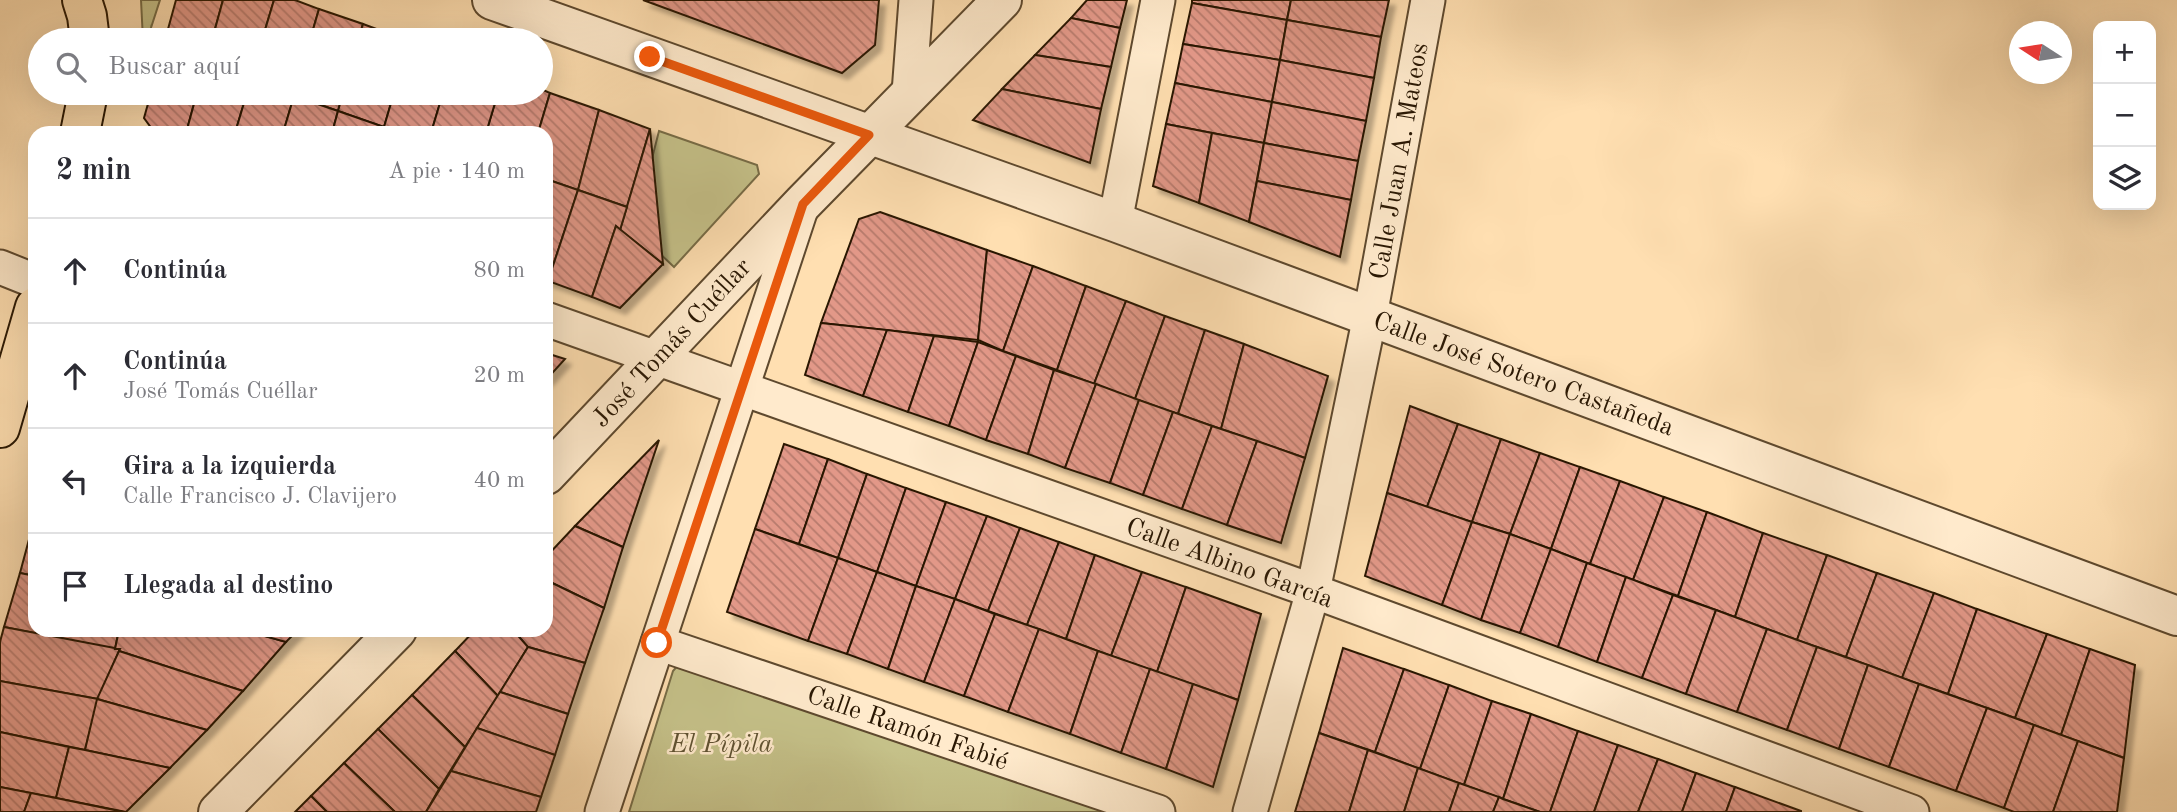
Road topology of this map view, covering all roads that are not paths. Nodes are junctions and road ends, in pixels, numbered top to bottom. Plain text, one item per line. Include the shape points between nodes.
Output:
1 (82, 0) edge
2 (492, 0) edge
3 (916, 0) edge
4 (1002, 0) edge
5 (1158, 0) edge
6 (1428, 0) edge
7 (89, 28) edge
8 (909, 93) junction
9 (86, 105) edge
10 (81, 126) edge
11 (869, 135) junction
12 (803, 204) junction
13 (1115, 222) junction
14 (0, 267) edge
15 (28, 278) edge
16 (1370, 316) junction
17 (553, 321) edge
18 (28, 355) edge
19 (656, 358) junction
20 (742, 389) junction
21 (22, 396) edge
22 (0, 428) edge
23 (553, 468) edge
24 (1313, 591) junction
25 (2177, 616) edge
26 (390, 637) edge
27 (657, 643) junction
28 (218, 812) edge
29 (602, 812) edge
30 (1158, 812) edge
31 (1250, 812) edge
32 (1912, 812) edge

1 - 7 main road
2 - 11 street, Calle José Sotero Castañeda
3 - 8 street
4 - 8 street, José Tomás Cuéllar
5 - 13 street
6 - 16 street, Calle Juan A. Mateos
8 - 11 street, José Tomás Cuéllar
9 - 10 main road
11 - 12 street, José Tomás Cuéllar
11 - 13 street, Calle José Sotero Castañeda
12 - 19 street, José Tomás Cuéllar
12 - 20 street
13 - 16 street, Calle José Sotero Castañeda
14 - 15 street
16 - 24 street, Calle Juan A. Mateos
16 - 25 street, Calle José Sotero Castañeda
17 - 19 street, Calle Albino García
18 - 21 main road
19 - 20 street, Calle Albino García
19 - 23 street, José Tomás Cuéllar
20 - 24 street, Calle Albino García
20 - 27 street
21 - 22 main road
24 - 31 street, Calle Juan A. Mateos
24 - 32 street, Calle Albino García
26 - 28 street
27 - 29 street
27 - 30 street, Calle Ramón Fabié

